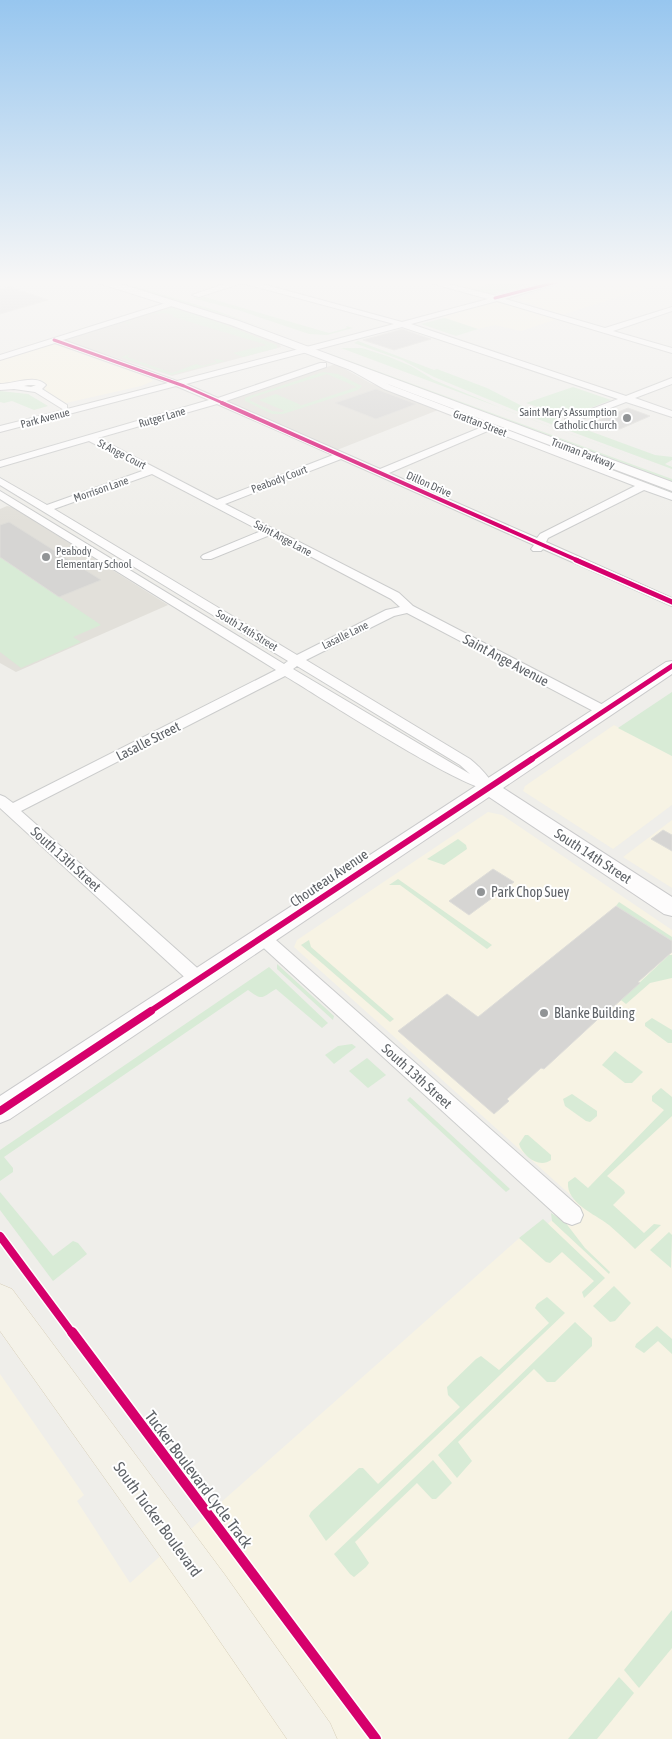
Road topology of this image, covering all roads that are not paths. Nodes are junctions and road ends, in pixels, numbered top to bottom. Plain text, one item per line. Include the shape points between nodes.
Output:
1 (114, 361) edge
2 (246, 361) edge
3 (257, 361) edge
4 (340, 361) edge
5 (352, 361) edge
6 (511, 361) edge
7 (324, 365) dead end
8 (348, 365) junction
9 (167, 380) junction
10 (672, 381) edge
11 (178, 384) junction
12 (0, 387) edge
13 (625, 399) junction
14 (218, 401) junction
15 (64, 407) junction
16 (672, 414) edge
17 (568, 420) dead end
18 (0, 423) edge
19 (490, 427) junction
20 (0, 429) edge
21 (90, 438) junction
22 (340, 456) junction
23 (0, 464) edge
24 (155, 470) junction
25 (380, 473) junction
26 (672, 476) edge
27 (0, 481) edge
28 (643, 486) junction
29 (672, 487) edge
30 (26, 496) junction
31 (672, 497) edge
32 (4, 500) edge
33 (218, 503) junction
34 (47, 508) junction
35 (271, 531) junction
36 (538, 547) junction
37 (207, 557) dead end
38 (672, 602) edge
39 (409, 609) junction
40 (296, 661) junction
41 (672, 666) edge
42 (284, 670) junction
43 (604, 711) junction
44 (488, 787) junction
45 (6, 805) edge
46 (672, 908) edge
47 (262, 937) junction
48 (198, 979) junction
49 (0, 1111) edge
50 (572, 1215) dead end
51 (0, 1301) edge
52 (314, 1739) edge

1 - 9 street, Dillon Drive
2 - 9 street, Park Avenue
3 - 11 street, Park Avenue
4 - 8 main road, Truman Parkway
5 - 26 main road, Truman Parkway
6 - 13 street
7 - 14 street, Rutger Lane
8 - 19 street, Grattan Street via 387,387
8 - 29 main road, Truman Parkway
9 - 11 street, Dillon Drive
9 - 15 street, Park Avenue
10 - 13 street
11 - 14 street, Dillon Drive
11 - 20 street, Park Avenue
12 - 15 street via 27,382 41,384 36,389
13 - 16 street
13 - 17 street
14 - 21 street, Rutger Lane
14 - 22 street, Dillon Drive
15 - 18 street, Park Avenue
19 - 25 street
19 - 28 street, Grattan Street
21 - 23 street, Rutger Lane
21 - 24 street, St Ange Court
22 - 25 street, Dillon Drive
22 - 33 street, Peabody Court
24 - 33 street, Saint Ange Lane
24 - 34 street, Morrison Lane
25 - 36 street, Dillon Drive
27 - 30 street, South 14th Street
28 - 31 street, Grattan Street
28 - 36 street via 544,536
30 - 32 street
30 - 34 street, South 14th Street
32 - 42 street, South 14th Street
33 - 35 street, Saint Ange Lane
34 - 40 street, South 14th Street
35 - 37 street
35 - 39 street, Saint Ange Lane via 395,596
36 - 38 street, Dillon Drive
39 - 40 street, Lasalle Lane via 390,613
39 - 43 street, Saint Ange Avenue
40 - 42 street, Lasalle Lane
40 - 44 street, South 14th Street via 465,762
41 - 43 main road, Chouteau Avenue
42 - 44 street, South 14th Street via 456,773
42 - 45 street, Lasalle Street
43 - 44 main road, Chouteau Avenue
44 - 46 main road, South 14th Street
44 - 47 main road, Chouteau Avenue
45 - 48 street, South 13th Street
47 - 48 main road, Chouteau Avenue
47 - 50 street, South 13th Street
48 - 49 main road, Chouteau Avenue
51 - 52 main road, South Tucker Boulevard

